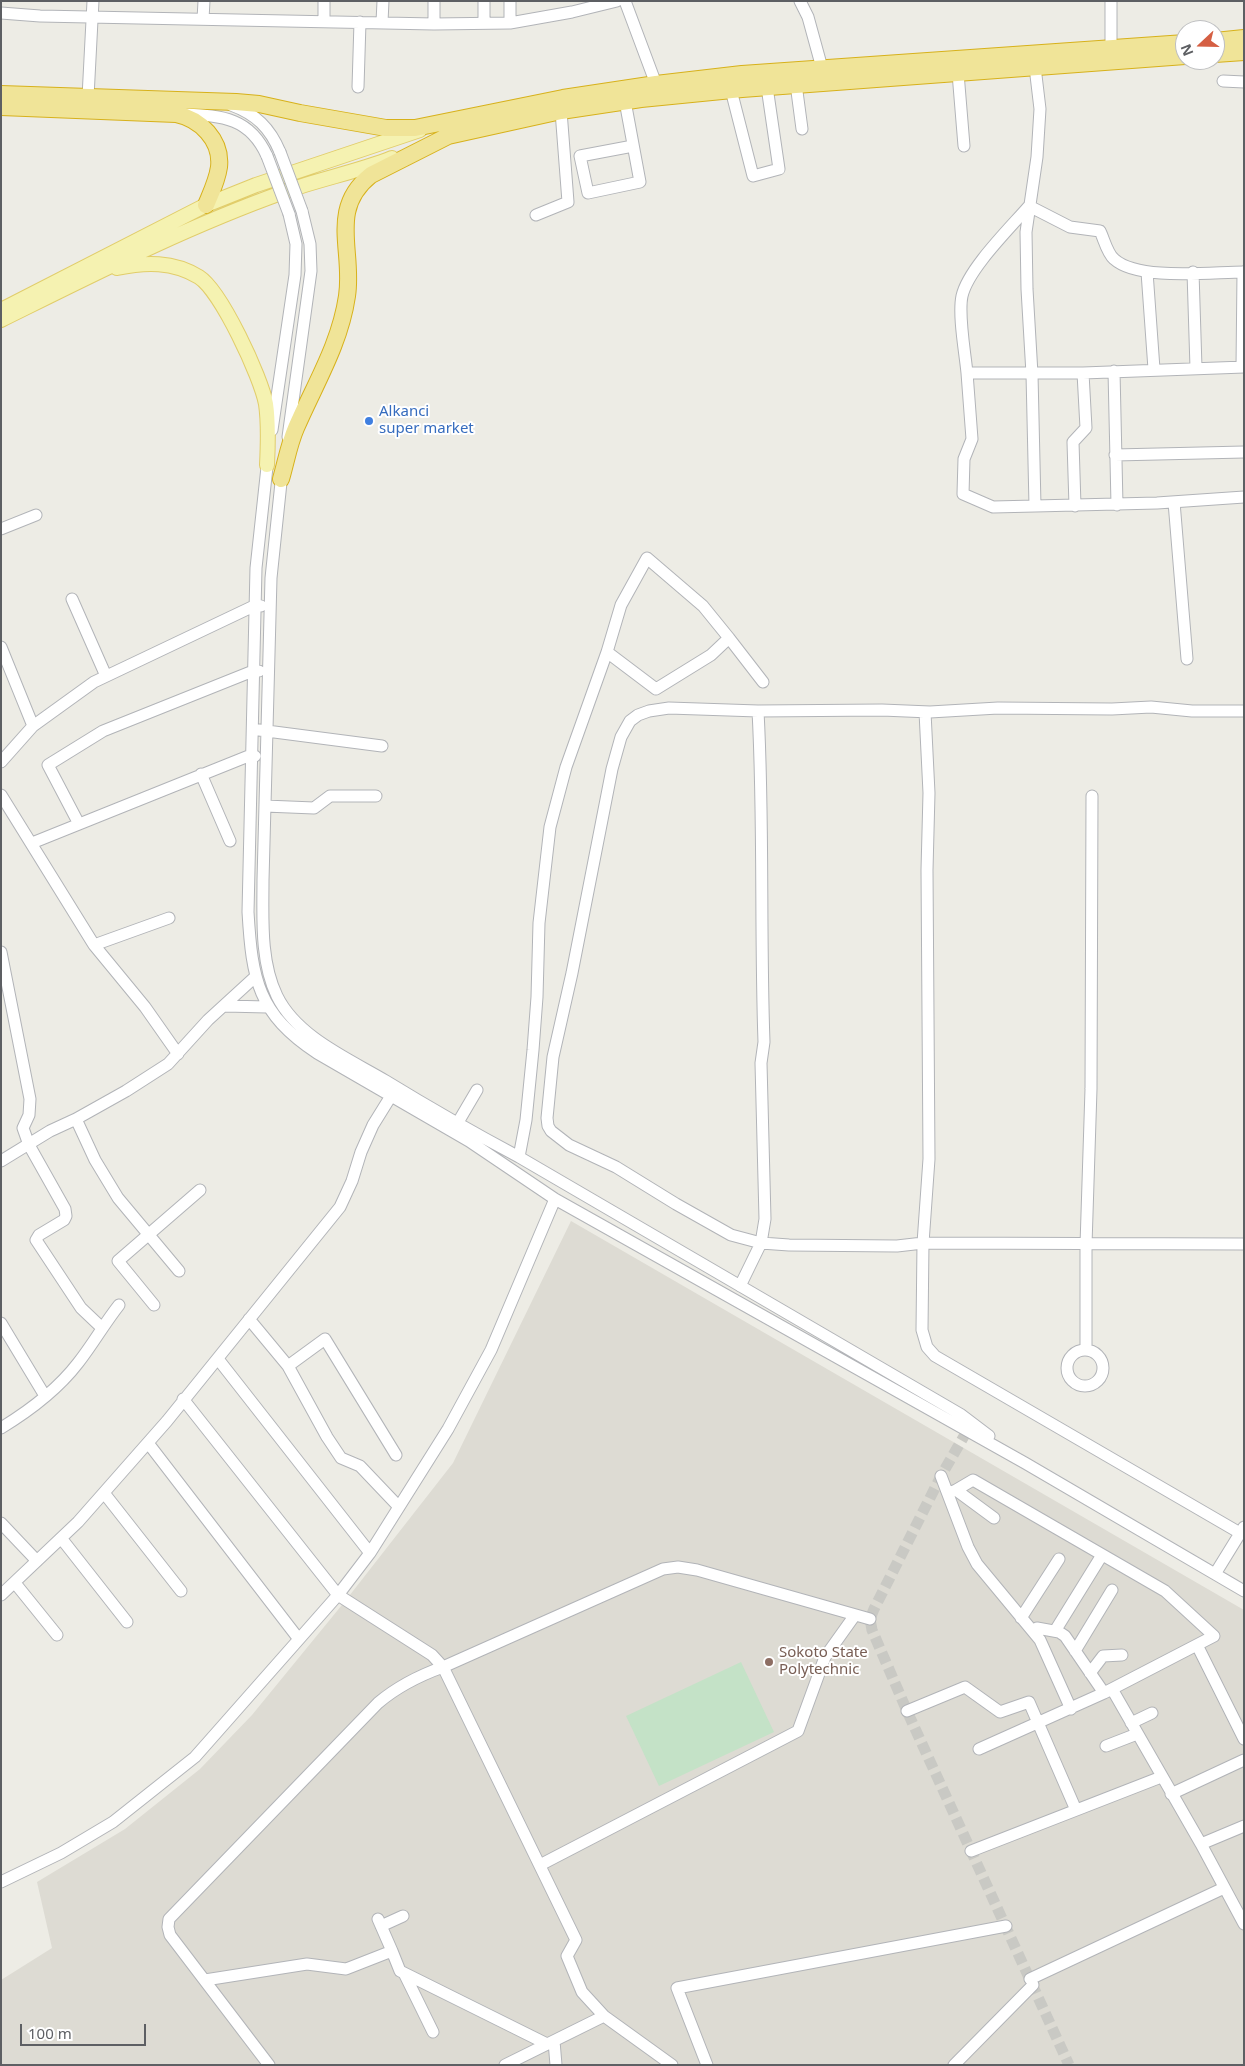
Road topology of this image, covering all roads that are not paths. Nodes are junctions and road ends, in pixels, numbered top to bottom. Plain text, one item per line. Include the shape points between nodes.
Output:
1 (93, 1) edge
2 (204, 1) edge
3 (324, 1) edge
4 (383, 1) edge
5 (434, 1) edge
6 (484, 1) edge
7 (510, 1) edge
8 (616, 1) edge
9 (625, 1) edge
10 (800, 1) edge
11 (1111, 1) edge
12 (1, 13) edge
13 (92, 17) junction
14 (203, 20) junction
15 (324, 21) junction
16 (360, 22) junction
17 (382, 22) junction
18 (484, 23) junction
19 (510, 23) junction
20 (434, 24) junction
21 (1244, 38) edge
22 (1225, 40) edge
23 (1175, 44) edge
24 (1110, 47) junction
25 (1244, 52) edge
26 (1225, 53) edge
27 (1175, 57) edge
28 (1035, 66) junction
29 (822, 68) junction
30 (958, 72) junction
31 (1223, 81) dead end
32 (1244, 82) edge
33 (656, 84) junction
34 (796, 84) junction
35 (358, 87) dead end
36 (767, 87) junction
37 (731, 90) junction
38 (1, 94) edge
39 (88, 97) junction
40 (212, 101) junction
41 (625, 101) junction
42 (1, 107) edge
43 (561, 111) junction
44 (176, 114) junction
45 (802, 128) dead end
46 (443, 130) junction
47 (633, 146) junction
48 (964, 146) dead end
49 (206, 205) junction
50 (1028, 206) junction
51 (536, 215) dead end
52 (1147, 272) junction
53 (1192, 272) junction
54 (1244, 272) edge
55 (83, 278) junction
56 (1, 310) edge
57 (1, 320) edge
58 (1243, 367) edge
59 (1196, 368) junction
60 (1154, 369) junction
61 (1114, 371) junction
62 (968, 373) junction
63 (1083, 373) junction
64 (1032, 374) junction
65 (1244, 452) edge
66 (1115, 455) junction
67 (267, 465) junction
68 (281, 479) junction
69 (1244, 497) edge
70 (1174, 502) junction
71 (1117, 505) junction
72 (1036, 506) junction
73 (1075, 506) junction
74 (36, 515) dead end
75 (1, 529) edge
76 (72, 599) dead end
77 (256, 606) junction
78 (270, 608) junction
79 (729, 638) junction
80 (1, 647) edge
81 (607, 652) junction
82 (1187, 659) dead end
83 (253, 672) junction
84 (268, 672) junction
85 (106, 676) junction
86 (763, 682) dead end
87 (1244, 711) edge
88 (758, 712) junction
89 (925, 712) junction
90 (33, 726) junction
91 (252, 728) junction
92 (267, 731) junction
93 (382, 746) dead end
94 (251, 755) junction
95 (266, 757) junction
96 (1, 762) edge
97 (201, 774) junction
98 (1, 795) edge
99 (376, 796) dead end
100 (1092, 796) dead end
101 (265, 806) junction
102 (79, 824) junction
103 (230, 841) dead end
104 (32, 843) junction
105 (170, 918) dead end
106 (94, 945) junction
107 (1, 952) edge
108 (255, 977) junction
109 (225, 1006) junction
110 (267, 1007) junction
111 (178, 1054) junction
112 (477, 1090) dead end
113 (391, 1096) junction
114 (76, 1119) junction
115 (457, 1124) junction
116 (29, 1145) junction
117 (519, 1157) junction
118 (1, 1161) edge
119 (200, 1190) dead end
120 (555, 1199) junction
121 (150, 1235) junction
122 (761, 1243) junction
123 (923, 1243) junction
124 (1244, 1244) edge
125 (1086, 1245) junction
126 (178, 1271) dead end
127 (740, 1286) junction
128 (119, 1305) dead end
129 (154, 1305) dead end
130 (249, 1319) junction
131 (1, 1323) edge
132 (101, 1328) junction
133 (1086, 1350) dead end
134 (218, 1359) junction
135 (288, 1366) junction
136 (44, 1396) junction
137 (183, 1399) junction
138 (1, 1428) edge
139 (148, 1443) junction
140 (396, 1455) dead end
141 (1025, 1463) junction
142 (941, 1476) dead end
143 (952, 1492) junction
144 (104, 1493) junction
145 (399, 1507) junction
146 (994, 1518) dead end
147 (1, 1523) edge
148 (1242, 1530) edge
149 (61, 1538) junction
150 (370, 1553) junction
151 (1102, 1555) junction
152 (1059, 1559) dead end
153 (38, 1561) junction
154 (1215, 1574) junction
155 (14, 1583) junction
156 (1112, 1590) dead end
157 (181, 1591) dead end
158 (1244, 1591) edge
159 (1, 1595) edge
160 (338, 1595) junction
161 (855, 1615) junction
162 (1022, 1618) junction
163 (870, 1619) dead end
164 (127, 1622) dead end
165 (1055, 1631) junction
166 (1033, 1632) junction
167 (57, 1635) dead end
168 (298, 1638) junction
169 (1197, 1645) junction
170 (1075, 1650) junction
171 (1122, 1655) dead end
172 (443, 1667) junction
173 (1090, 1673) junction
174 (1108, 1691) junction
175 (1071, 1709) junction
176 (907, 1711) dead end
177 (1152, 1713) dead end
178 (1131, 1723) junction
179 (1038, 1724) junction
180 (1137, 1734) junction
181 (1244, 1739) edge
182 (1106, 1746) dead end
183 (978, 1749) dead end
184 (1244, 1760) edge
185 (1161, 1777) junction
186 (1171, 1794) junction
187 (1076, 1810) junction
188 (1244, 1826) edge
189 (1201, 1844) junction
190 (971, 1850) dead end
191 (540, 1865) junction
192 (1, 1882) edge
193 (1224, 1888) junction
194 (403, 1916) dead end
195 (1244, 1924) edge
196 (1006, 1926) dead end
197 (392, 1951) junction
198 (404, 1973) junction
199 (205, 1980) junction
200 (604, 2016) junction
201 (433, 2032) dead end
202 (550, 2042) junction
203 (269, 2065) edge
204 (505, 2065) edge
205 (556, 2065) edge
206 (672, 2065) edge
207 (707, 2065) edge
208 (954, 2065) edge

1 - 13 street
2 - 14 street
3 - 15 street
4 - 17 street
5 - 20 street
6 - 18 street
7 - 19 street
8 - 19 street
9 - 33 street
10 - 29 street via 808,17
11 - 24 street
12 - 13 street
13 - 14 street
13 - 39 street
14 - 15 street
15 - 16 street
16 - 17 street
16 - 35 street
17 - 20 street
18 - 19 street
18 - 20 street
21 - 22 highway
23 - 24 highway
24 - 29 highway
25 - 26 highway
27 - 28 highway
28 - 30 highway
28 - 50 street via 1040,110 1037,157
29 - 33 highway
30 - 34 highway
30 - 48 street
31 - 32 street
33 - 46 highway via 563,98
34 - 36 highway
34 - 45 street
36 - 37 highway
36 - 37 street via 779,169 753,176
37 - 41 highway
38 - 39 highway
39 - 40 highway
40 - 46 highway via 259,104 386,128
40 - 68 street, bridge via 256,117 274,138 302,211 310,244 311,271
41 - 43 highway
41 - 47 street
42 - 44 highway
43 - 46 highway
43 - 51 street via 568,202
44 - 49 highway via 202,126 214,141 219,165
44 - 67 street, bridge via 210,115 233,120 252,132 268,156 289,214 296,244 295,275
46 - 49 main road via 256,185
46 - 55 main road via 388,160 285,191
46 - 68 highway via 371,175 351,196 345,220 349,264 345,315 337,340 295,431
47 - 47 street via 640,182 588,193 580,156
49 - 56 main road
50 - 52 street via 1070,228 1100,231 1112,257 1130,268
50 - 62 street via 975,269 962,295
50 - 64 street via 1027,289
52 - 53 street
52 - 60 street
53 - 54 street
53 - 59 street
54 - 58 street
55 - 57 main road
55 - 67 main road via 113,268 150,263 186,271 212,288 262,390 268,430
58 - 59 street
59 - 60 street
60 - 61 street
61 - 63 street
61 - 66 street
62 - 64 street
62 - 72 street via 972,439 964,459 964,494 993,508
63 - 64 street
63 - 73 street via 1086,428 1074,442
64 - 72 street
65 - 66 street
66 - 71 street
67 - 77 street via 256,568
68 - 78 street
69 - 70 street
70 - 71 street
70 - 82 street
71 - 73 street
72 - 73 street
74 - 75 street
76 - 85 street
77 - 78 street
77 - 83 street
77 - 85 street
78 - 84 street
79 - 81 street via 711,655 656,689
79 - 81 street via 703,606 647,558 621,605
79 - 86 street
80 - 90 street
81 - 117 street via 566,767 550,827 539,923 538,997 526,1120
83 - 84 street
83 - 91 street
83 - 102 street via 103,731 48,765
84 - 92 street
85 - 90 street
87 - 89 street via 1151,707
88 - 89 street
88 - 122 street via 762,786 760,901 764,1042 761,1063 765,1219
88 - 122 street via 702,708 649,711 630,721 620,736 553,1057 547,1112 548,1126 569,1145 616,1167 731,1235
89 - 123 street via 930,793 927,870 929,1159
90 - 96 street
91 - 92 street
91 - 94 street
92 - 93 street
92 - 95 street
94 - 95 street
94 - 97 street
94 - 108 street via 248,912
95 - 101 street
97 - 102 street
97 - 103 street
98 - 104 street
99 - 101 street via 330,796 314,808
100 - 125 street via 1091,1109
101 - 115 street via 265,946 272,981 283,1007 298,1024 326,1046
102 - 104 street
104 - 106 street
105 - 106 street
106 - 111 street via 139,999
107 - 116 street via 30,1099 29,1115 22,1128
108 - 109 street
108 - 110 street
109 - 110 street
109 - 111 street
110 - 113 street via 300,1042
111 - 114 street via 161,1068
112 - 115 street
113 - 120 street via 469,1141
113 - 130 street via 373,1125 340,1207
114 - 116 street
114 - 121 street via 118,1198
115 - 117 street
116 - 118 street
116 - 132 street via 66,1216 36,1240 81,1308
117 - 127 street
119 - 121 street
120 - 141 street
120 - 145 street via 491,1350 448,1429
121 - 126 street
121 - 129 street via 118,1261
122 - 123 street via 897,1246
122 - 127 street
123 - 125 street
123 - 148 street via 922,1330 930,1352
124 - 125 street
125 - 133 street
127 - 141 street via 960,1414
128 - 132 street
130 - 134 street
130 - 135 street
131 - 136 street
132 - 136 street via 77,1364
134 - 137 street
134 - 150 street
135 - 140 street via 324,1339
135 - 145 street via 341,1458 360,1466
136 - 138 street
137 - 139 street
137 - 160 street
139 - 144 street
139 - 168 street
141 - 154 street
142 - 143 street
143 - 146 street
143 - 151 street via 973,1480
143 - 162 street via 968,1547 977,1564
144 - 149 street
144 - 157 street
145 - 150 street
147 - 153 street
148 - 154 street
149 - 153 street
149 - 164 street
150 - 160 street
151 - 165 street
151 - 169 street via 1165,1591 1214,1636
152 - 162 street
153 - 155 street
154 - 158 street
155 - 159 street
155 - 167 street
156 - 170 street
160 - 168 street
160 - 172 street via 432,1656
161 - 163 street
161 - 172 street via 678,1566 663,1569
161 - 191 street via 825,1657 798,1731
162 - 166 street
165 - 166 street via 1037,1628
165 - 170 street via 1065,1636
166 - 175 street via 1040,1640
168 - 192 street via 194,1757 113,1822 61,1853
169 - 174 street
169 - 181 street
170 - 173 street
171 - 173 street via 1103,1656
172 - 191 street
172 - 199 street via 420,1675 378,1703 170,1916 168,1931
173 - 174 street
174 - 175 street
174 - 178 street
175 - 179 street
176 - 179 street via 965,1687 1000,1712 1029,1702
177 - 178 street
178 - 180 street
179 - 183 street
179 - 187 street
180 - 182 street
180 - 185 street
184 - 186 street
185 - 186 street
185 - 187 street
186 - 189 street
187 - 190 street
188 - 189 street
189 - 193 street
191 - 200 street via 576,1940 567,1956 582,1992
193 - 195 street
193 - 208 street via 1032,1982
194 - 197 street via 379,1922
196 - 207 street via 677,1988
197 - 198 street via 400,1971
197 - 199 street via 346,1969 308,1964
198 - 201 street
198 - 202 street
199 - 203 street
200 - 202 street
200 - 206 street
202 - 204 street
202 - 205 street

